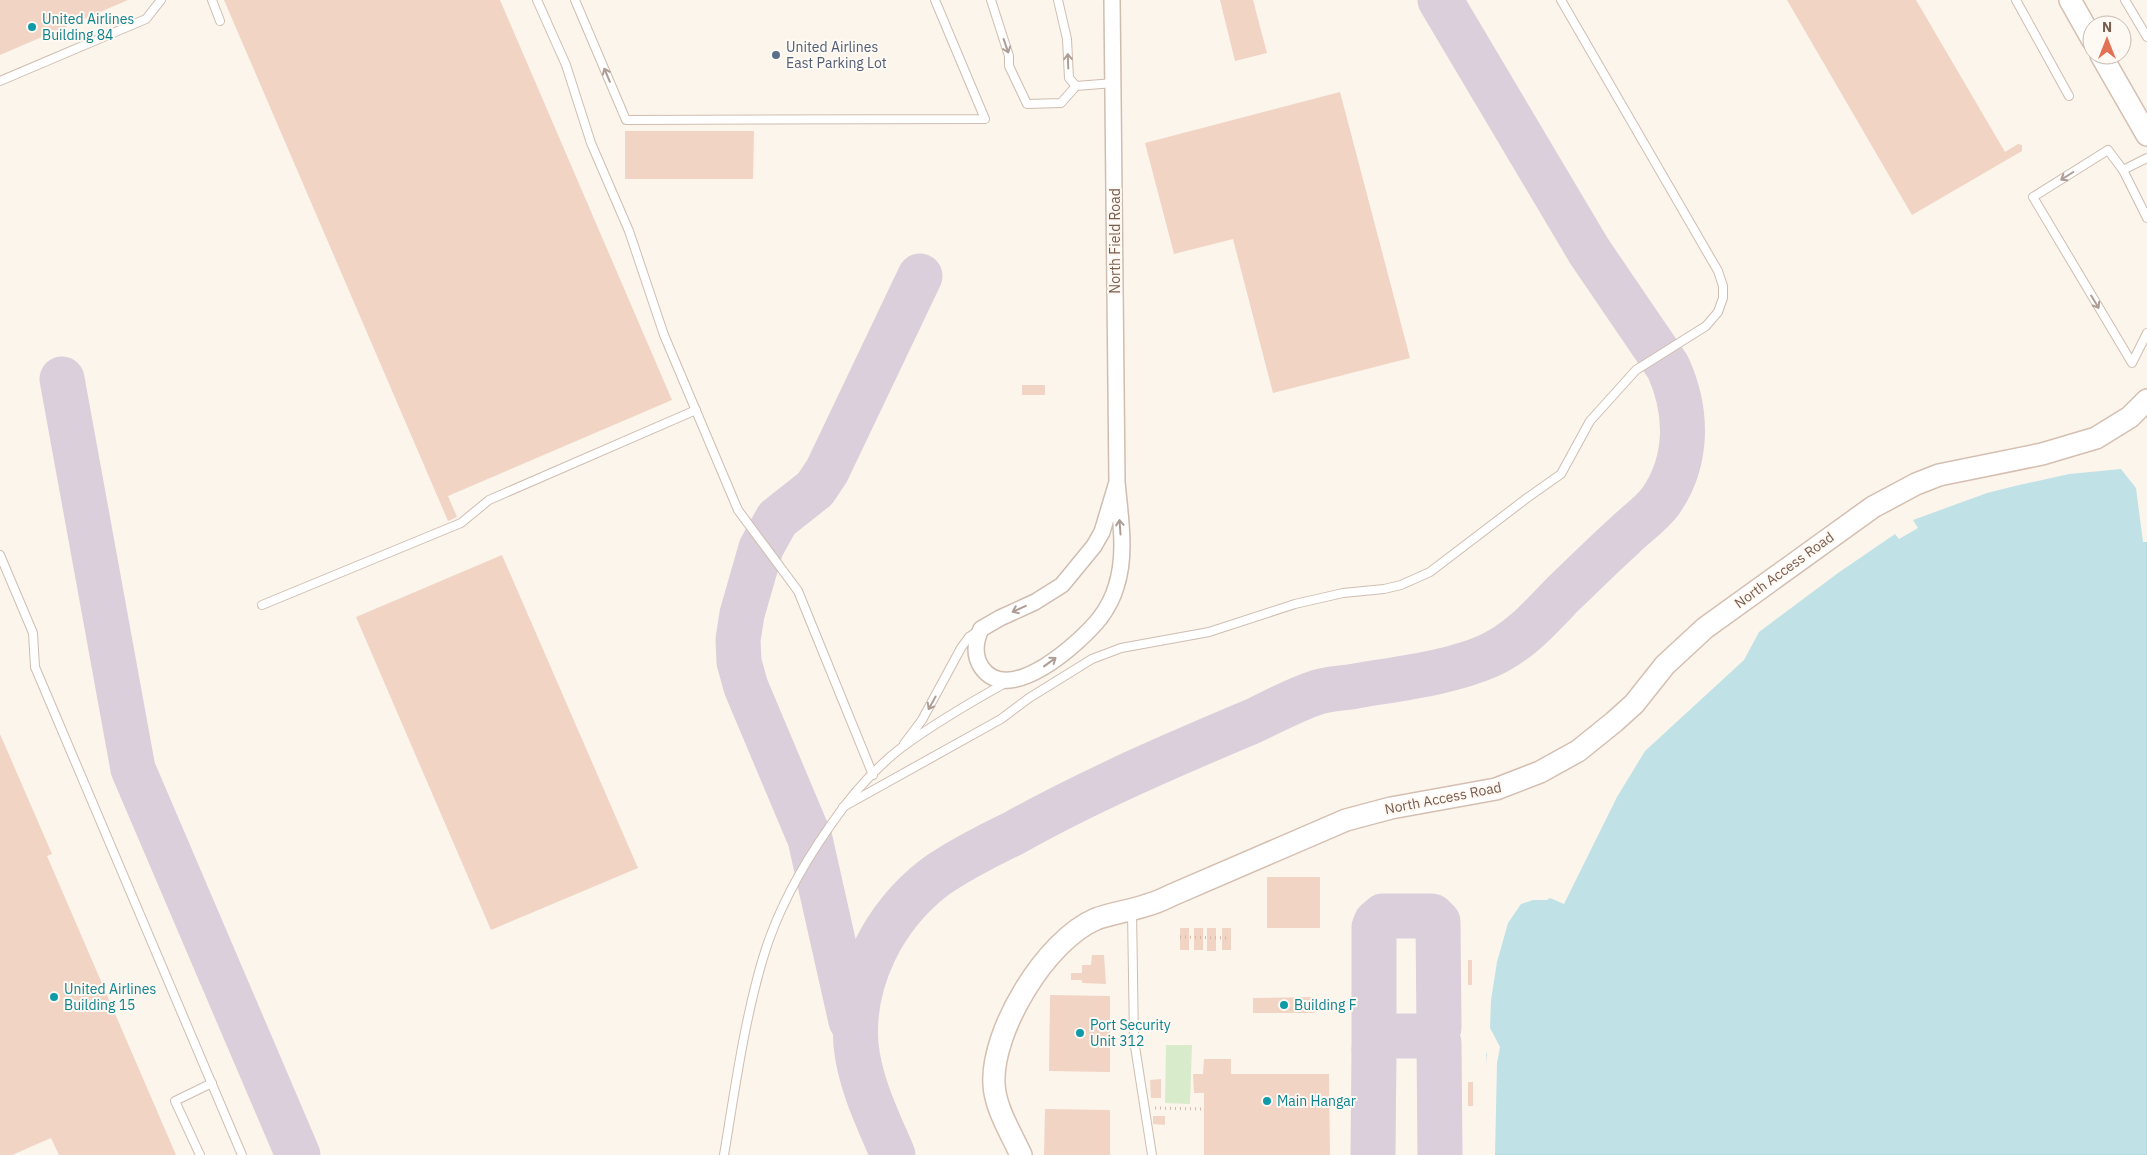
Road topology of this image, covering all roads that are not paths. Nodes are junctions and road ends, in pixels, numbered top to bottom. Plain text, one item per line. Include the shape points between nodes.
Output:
1 (161, 0) edge
2 (212, 0) edge
3 (537, 0) edge
4 (575, 0) edge
5 (935, 0) edge
6 (991, 0) edge
7 (1058, 0) edge
8 (1112, 0) edge
9 (1561, 0) edge
10 (2016, 0) edge
11 (2070, 0) edge
12 (2125, 0) edge
13 (220, 21) dead end
14 (2082, 21) edge
15 (2147, 37) edge
16 (2107, 65) edge
17 (0, 81) edge
18 (1114, 84) junction
19 (1076, 86) junction
20 (2069, 96) dead end
21 (2147, 135) edge
22 (2147, 158) edge
23 (2123, 170) junction
24 (2147, 218) edge
25 (2147, 333) edge
26 (2147, 400) edge
27 (696, 410) junction
28 (1117, 482) junction
29 (0, 555) edge
30 (262, 605) dead end
31 (980, 629) junction
32 (1009, 681) junction
33 (900, 749) junction
34 (873, 774) junction
35 (843, 807) junction
36 (1132, 910) junction
37 (212, 1083) junction
38 (200, 1155) edge
39 (242, 1155) edge
40 (724, 1155) edge
41 (1020, 1155) edge
42 (1152, 1155) edge

1 - 17 lane via 146,19
2 - 13 lane
3 - 27 lane via 566,65 591,143 629,231 664,335
5 -> 4 lane via 985,119 626,120
6 -> 19 lane via 1009,56 1009,66 1027,104 1061,103
19 -> 7 lane via 1068,78 1067,39
8 - 18 street, North Field Road
9 - 35 lane via 1718,272 1723,298 1718,312 1706,326 1636,370 1590,421 1561,474 1430,572 1402,585 1295,604 1209,632 1122,648 1092,659 1001,719
10 - 20 lane
11 - 14 street
12 - 15 lane
16 - 21 street
18 - 19 lane
18 - 28 street, North Field Road
22 - 23 lane
23 - 24 lane
23 -> 25 lane via 2108,150 2033,198 2132,363
26 - 36 street, North Access Road via 2130,417 2096,438 2042,454 1939,475 1873,507 1705,628 1670,660 1634,704 1614,722 1578,751 1540,772 1496,789 1391,808 1346,820 1172,896
27 - 30 lane via 489,500 461,523
27 - 34 lane via 738,510 798,591
28 -> 31 street, North Field Road via 1102,532 1062,585
32 -> 28 street, North Field Road via 1032,674 1080,640 1101,617 1116,587 1122,549
29 - 37 lane via 34,634 35,667
31 - 32 street via 975,648 978,662 991,676
31 -> 33 lane via 961,648 922,720
32 - 33 lane
33 - 34 lane
34 - 35 lane
35 - 40 lane via 800,873 764,956 751,1005
36 - 41 street, North Access Road via 1095,920 1066,939 1038,970 1013,1012 998,1052 994,1086
36 - 42 lane via 1134,1040
37 - 38 lane via 175,1101
37 - 39 lane

